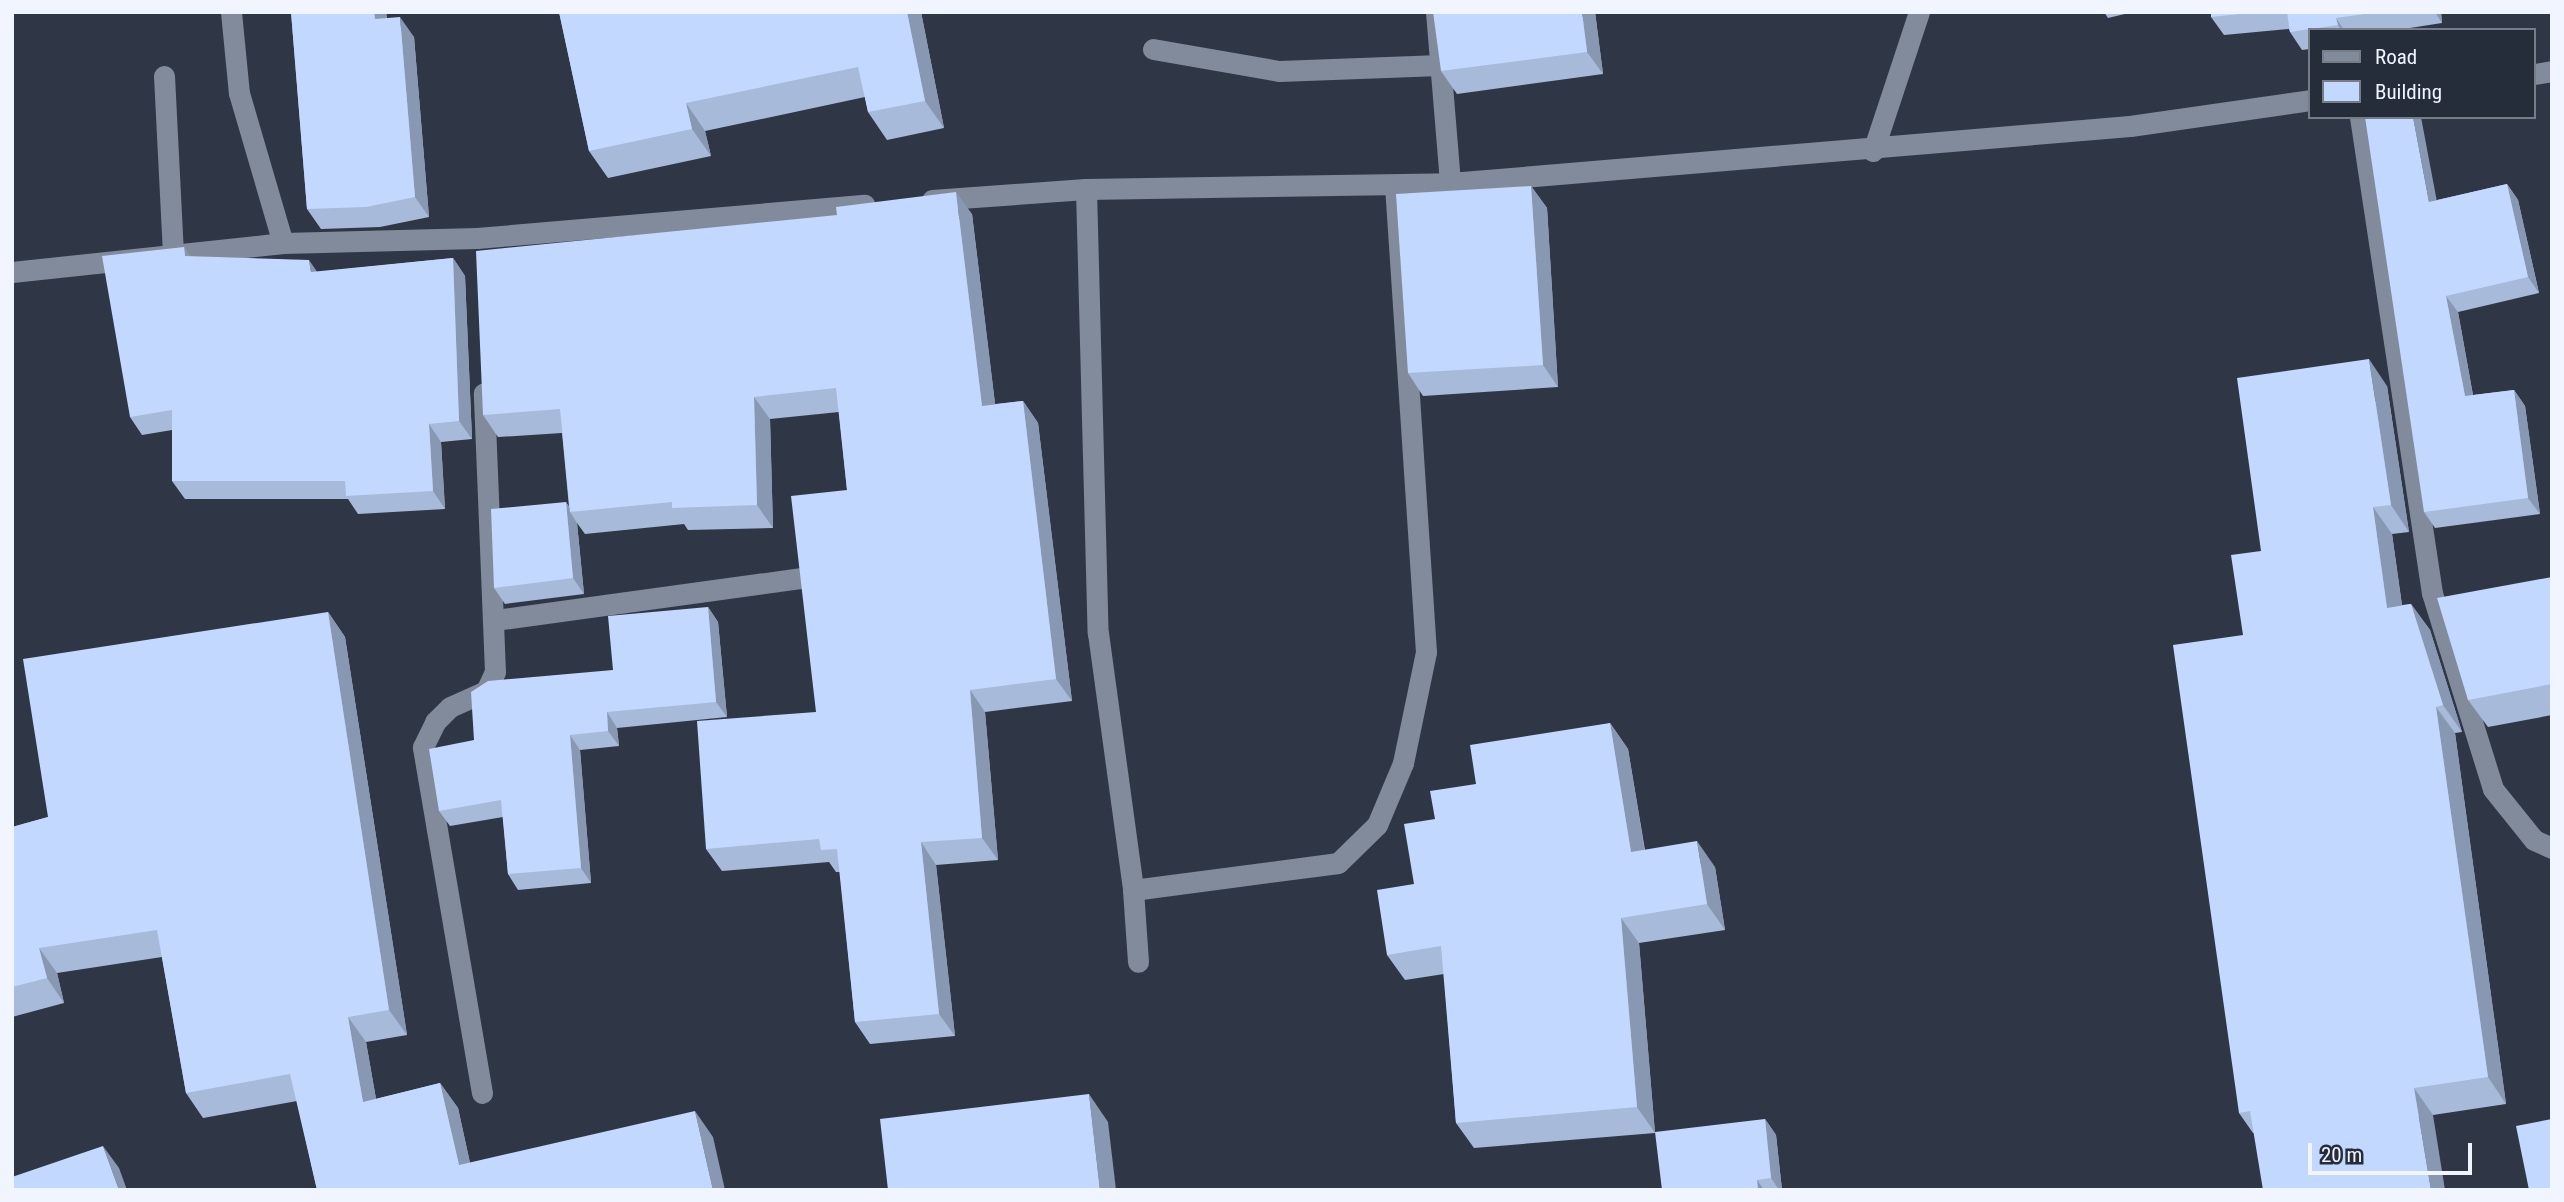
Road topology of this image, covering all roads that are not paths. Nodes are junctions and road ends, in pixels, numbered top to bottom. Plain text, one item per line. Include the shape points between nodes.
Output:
1 (232, 12) edge
2 (1436, 12) edge
3 (1919, 12) edge
4 (1153, 49) dead end
5 (1440, 65) junction
6 (164, 76) dead end
7 (2308, 100) edge
8 (2360, 119) edge
9 (1873, 151) junction
10 (1451, 183) junction
11 (1395, 186) junction
12 (1086, 189) junction
13 (477, 238) junction
14 (283, 243) junction
15 (173, 255) junction
16 (478, 265) edge
17 (12, 272) edge
18 (483, 374) edge
19 (800, 578) edge
20 (495, 620) junction
21 (2552, 848) edge
22 (1133, 890) junction
23 (1138, 962) dead end
24 (482, 1093) dead end

1 - 14 street via 239,93
2 - 5 street
3 - 9 street
4 - 5 street via 1279,71
5 - 10 street
6 - 15 street
7 - 9 street via 2130,126
8 - 21 street via 2432,593 2493,789 2534,840
9 - 10 street
10 - 11 street
11 - 12 street
11 - 22 street via 1426,652 1403,763 1377,825 1338,863
12 - 13 street
12 - 22 street via 1098,632
13 - 14 street
13 - 16 street
14 - 15 street
15 - 17 street
18 - 20 street
19 - 20 street
20 - 24 street via 495,672 486,691 450,707 435,722 423,747
22 - 23 street

